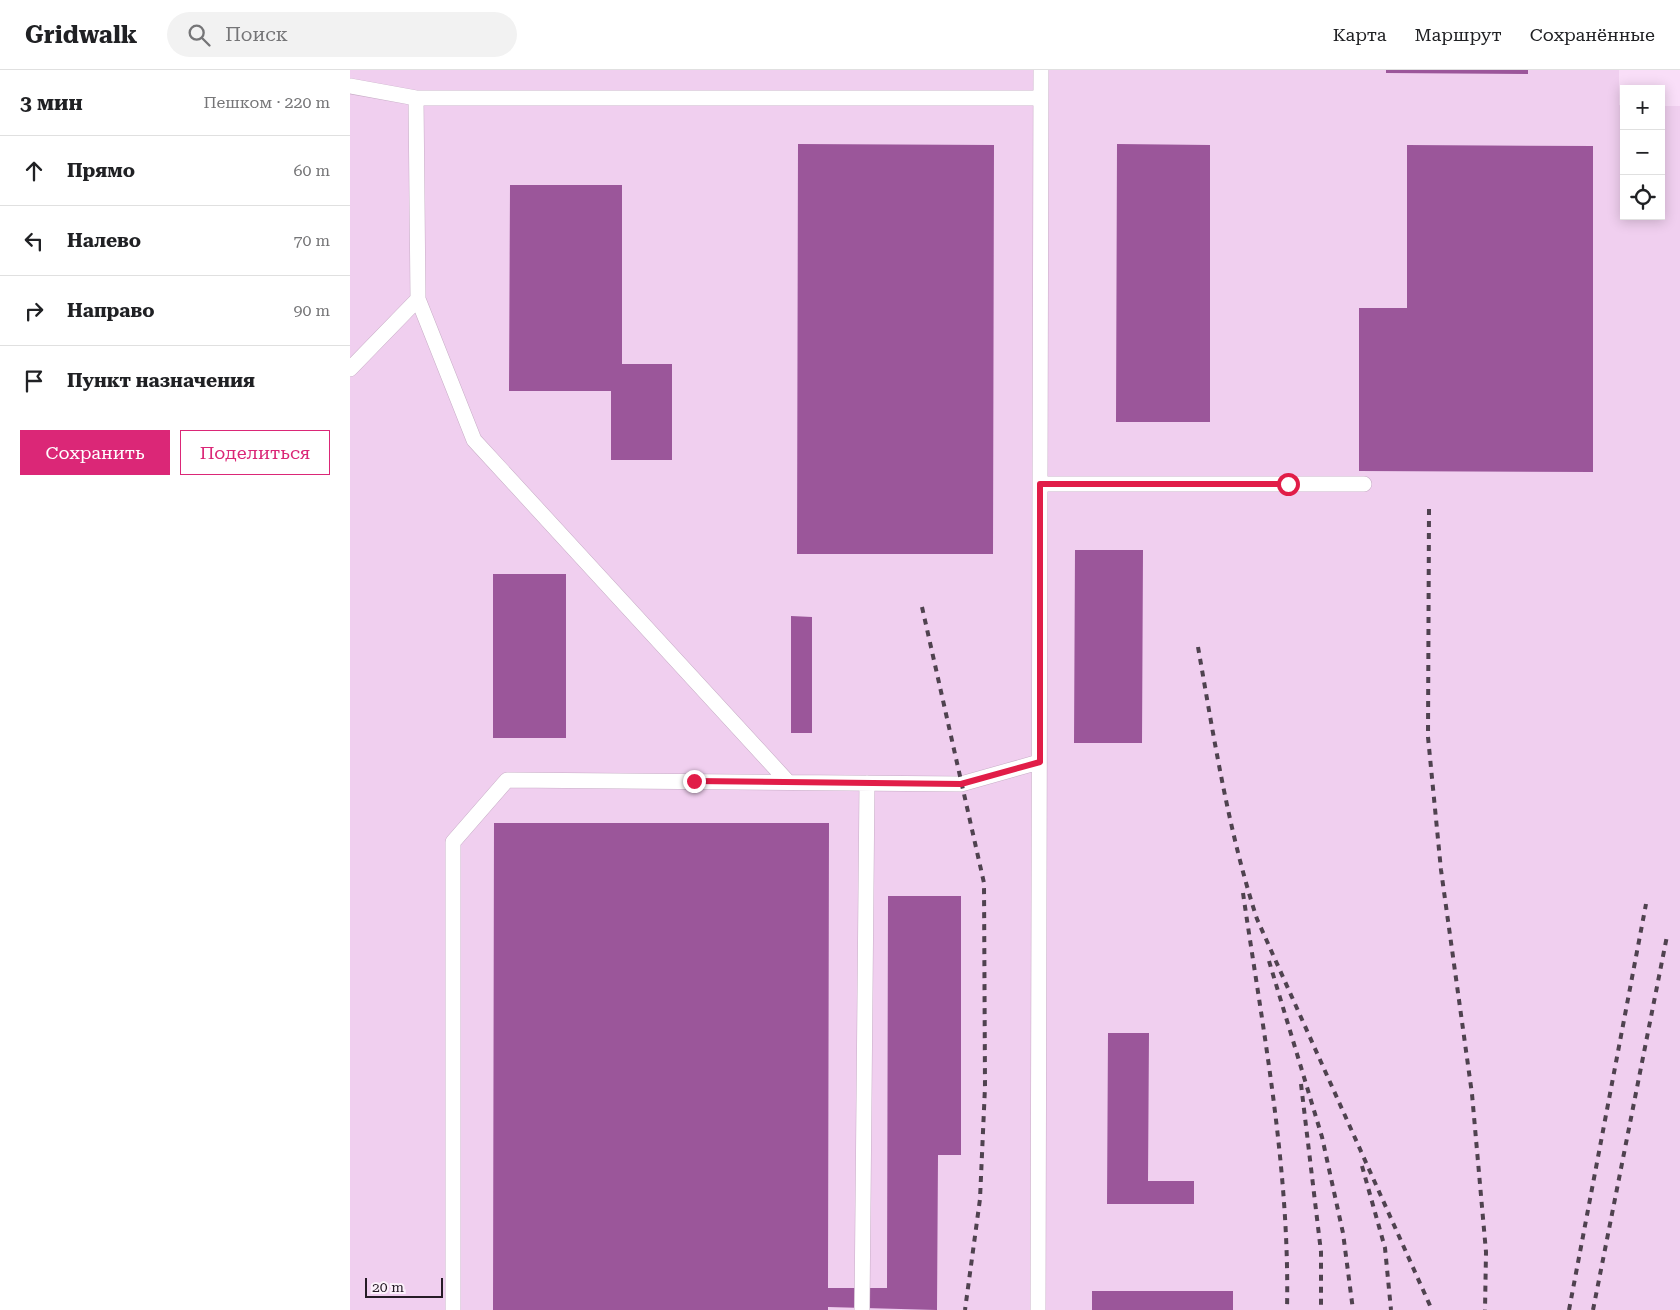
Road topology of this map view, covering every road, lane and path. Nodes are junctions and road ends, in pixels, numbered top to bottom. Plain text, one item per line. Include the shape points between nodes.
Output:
1 (1041, 70) edge
2 (350, 86) edge
3 (416, 98) junction
4 (1041, 98) junction
5 (418, 299) junction
6 (350, 369) edge
7 (1040, 484) junction
8 (1364, 484) dead end
9 (1040, 762) junction
10 (788, 782) junction
11 (867, 783) junction
12 (452, 1310) edge
13 (862, 1310) edge
14 (1038, 1310) edge

1 - 4 lane
2 - 3 lane
3 - 4 lane
3 - 5 lane
4 - 7 lane
5 - 6 lane
5 - 10 lane via 474,440
7 - 8 lane
7 - 9 lane
9 - 11 lane via 961,784
9 - 14 lane
10 - 11 lane
10 - 12 lane via 507,780 453,842
11 - 13 lane

